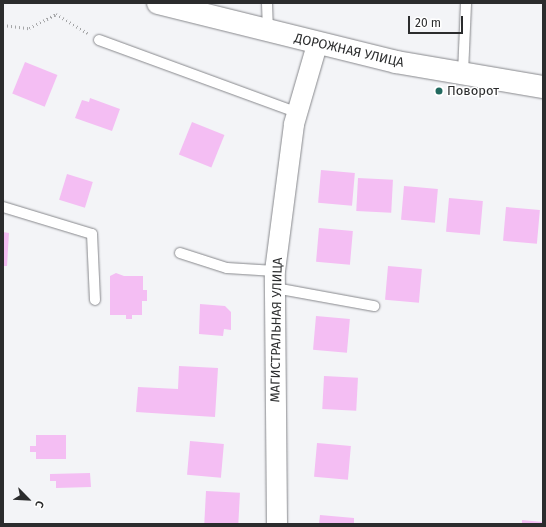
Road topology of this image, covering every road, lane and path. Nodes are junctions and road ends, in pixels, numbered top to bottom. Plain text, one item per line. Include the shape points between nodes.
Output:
1 (158, 3) edge
2 (267, 3) edge
3 (466, 3) edge
4 (3, 25) edge
5 (268, 31) junction
6 (99, 40) joint
7 (317, 45) junction
8 (463, 73) junction
9 (543, 87) edge
10 (298, 112) junction
11 (3, 207) edge
12 (180, 253) dead end
13 (275, 280) junction
14 (95, 300) dead end
15 (374, 306) dead end
16 (277, 524) edge

1 - 5 street, ДОРОЖНАЯ УЛИЦА
2 - 5 lane
3 - 8 lane
4 - 6 path via 29,28 56,14
5 - 7 street, ДОРОЖНАЯ УЛИЦА
6 - 10 lane
7 - 8 street, ДОРОЖНАЯ УЛИЦА
7 - 10 street, МАГИСТРАЛЬНАЯ УЛИЦА
8 - 9 street, ДОРОЖНАЯ УЛИЦА
10 - 13 street, МАГИСТРАЛЬНАЯ УЛИЦА via 294,124
11 - 14 lane via 92,234
12 - 13 lane
13 - 15 lane
13 - 16 street, МАГИСТРАЛЬНАЯ УЛИЦА

